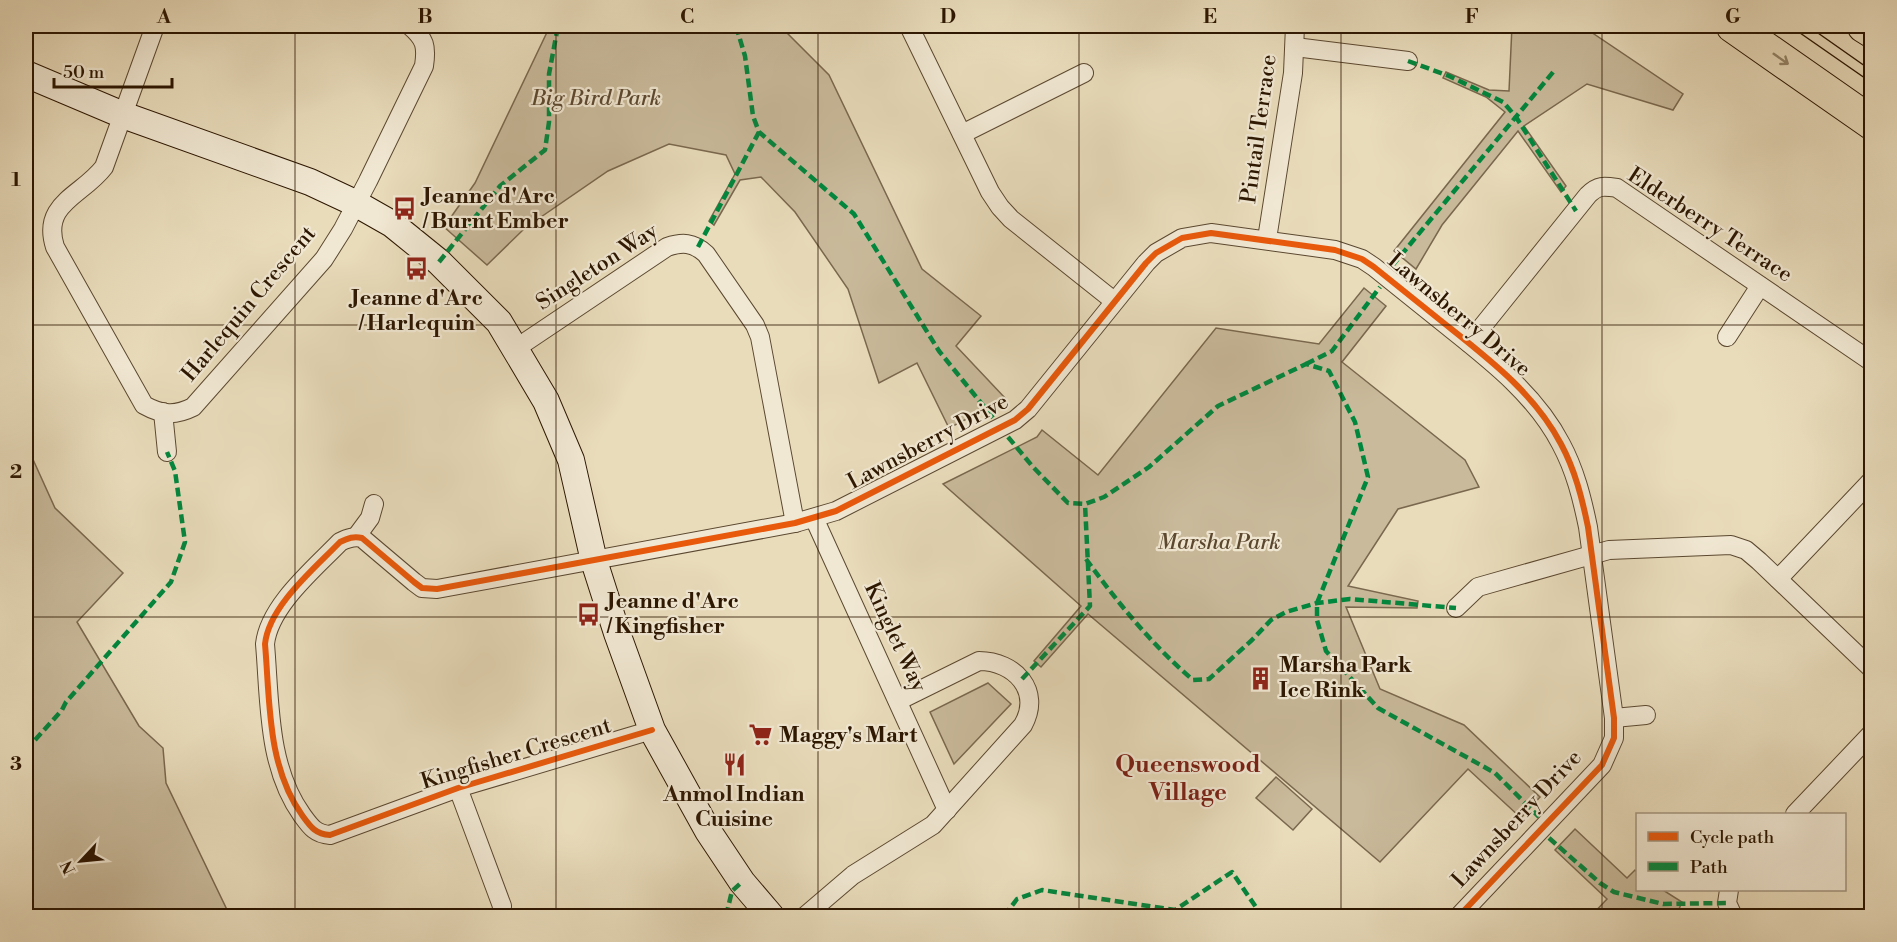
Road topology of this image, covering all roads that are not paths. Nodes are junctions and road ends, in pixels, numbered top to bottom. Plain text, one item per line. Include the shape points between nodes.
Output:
1 (155, 26) edge
2 (410, 26) edge
3 (909, 26) edge
4 (1294, 26) edge
5 (1733, 26) edge
6 (1864, 26) edge
7 (1872, 31) edge
8 (1295, 47) junction
9 (1408, 61) dead end
10 (1084, 73) dead end
11 (26, 74) edge
12 (123, 115) junction
13 (1872, 123) edge
14 (962, 134) junction
15 (355, 203) junction
16 (1267, 239) junction
17 (1760, 286) junction
18 (1114, 301) junction
19 (1727, 337) dead end
20 (1469, 343) junction
21 (515, 349) junction
22 (1872, 362) edge
23 (163, 412) junction
24 (166, 452) dead end
25 (1872, 480) edge
26 (374, 504) dead end
27 (814, 519) junction
28 (795, 523) junction
29 (356, 537) junction
30 (1592, 555) junction
31 (594, 561) junction
32 (1778, 579) junction
33 (1456, 608) dead end
34 (1872, 669) edge
35 (898, 700) junction
36 (1646, 715) dead end
37 (1614, 718) junction
38 (652, 730) junction
39 (1872, 733) edge
40 (458, 788) junction
41 (947, 810) junction
42 (1796, 813) edge
43 (1728, 891) edge
44 (501, 916) edge
45 (771, 916) edge
46 (805, 916) edge
47 (1459, 916) edge
48 (1733, 916) edge

1 - 12 street
2 - 15 street, Harlequin Crescent via 420,35 426,50 424,66
3 - 14 street
4 - 8 street, Pintail Terrace
5 -> 13 highway
6 - 7 highway
8 - 9 street
8 - 16 street, Pintail Terrace
10 - 14 street
11 - 12 main road
12 - 15 main road via 310,182
12 - 23 street via 104,166 56,211 51,235 144,405
14 - 18 street via 1000,207
15 - 21 main road via 392,224 439,262 498,322
15 - 23 street, Harlequin Crescent via 324,259 193,407 180,413
16 - 18 street, Lawnsberry Drive via 1211,232 1182,238 1156,253
16 - 20 street, Lawnsberry Drive via 1335,250 1362,259
17 - 19 street
17 - 20 street, Elderberry Terrace via 1617,188 1602,186 1588,195
17 - 22 street, Elderberry Terrace
18 - 27 street, Lawnsberry Drive via 1015,420
20 - 30 street, Lawnsberry Drive via 1522,389 1550,424 1571,465 1581,496
21 - 28 street, Singleton Way via 667,247 681,242 698,247 742,305 760,337
21 - 31 main road via 546,401 571,459
23 - 24 street
25 - 32 street
26 - 29 street, Kingfisher Crescent via 370,518
27 - 28 street, Lawnsberry Drive
27 - 35 street, Kinglet Way
28 - 31 street, Lawnsberry Drive
29 - 31 street via 430,590
29 - 40 street, Kingfisher Crescent via 340,542 302,582 270,622 266,633 275,753 286,787 315,832 330,835
30 - 32 street via 1609,550 1731,545 1746,550
30 - 33 street via 1478,587
30 - 37 street, Lawnsberry Drive
31 - 38 main road
32 - 34 street
35 - 41 street, Kinglet Way
35 - 41 street via 979,661 1006,666 1022,679 1029,693 1029,714 1023,725
36 - 37 street
37 - 47 street, Lawnsberry Drive via 1614,738 1602,765
38 - 40 street, Kingfisher Crescent
38 - 45 main road via 708,831 742,882
39 - 42 street
40 - 44 street via 502,906
41 - 46 street via 933,825 854,875
43 - 48 street via 1727,903

